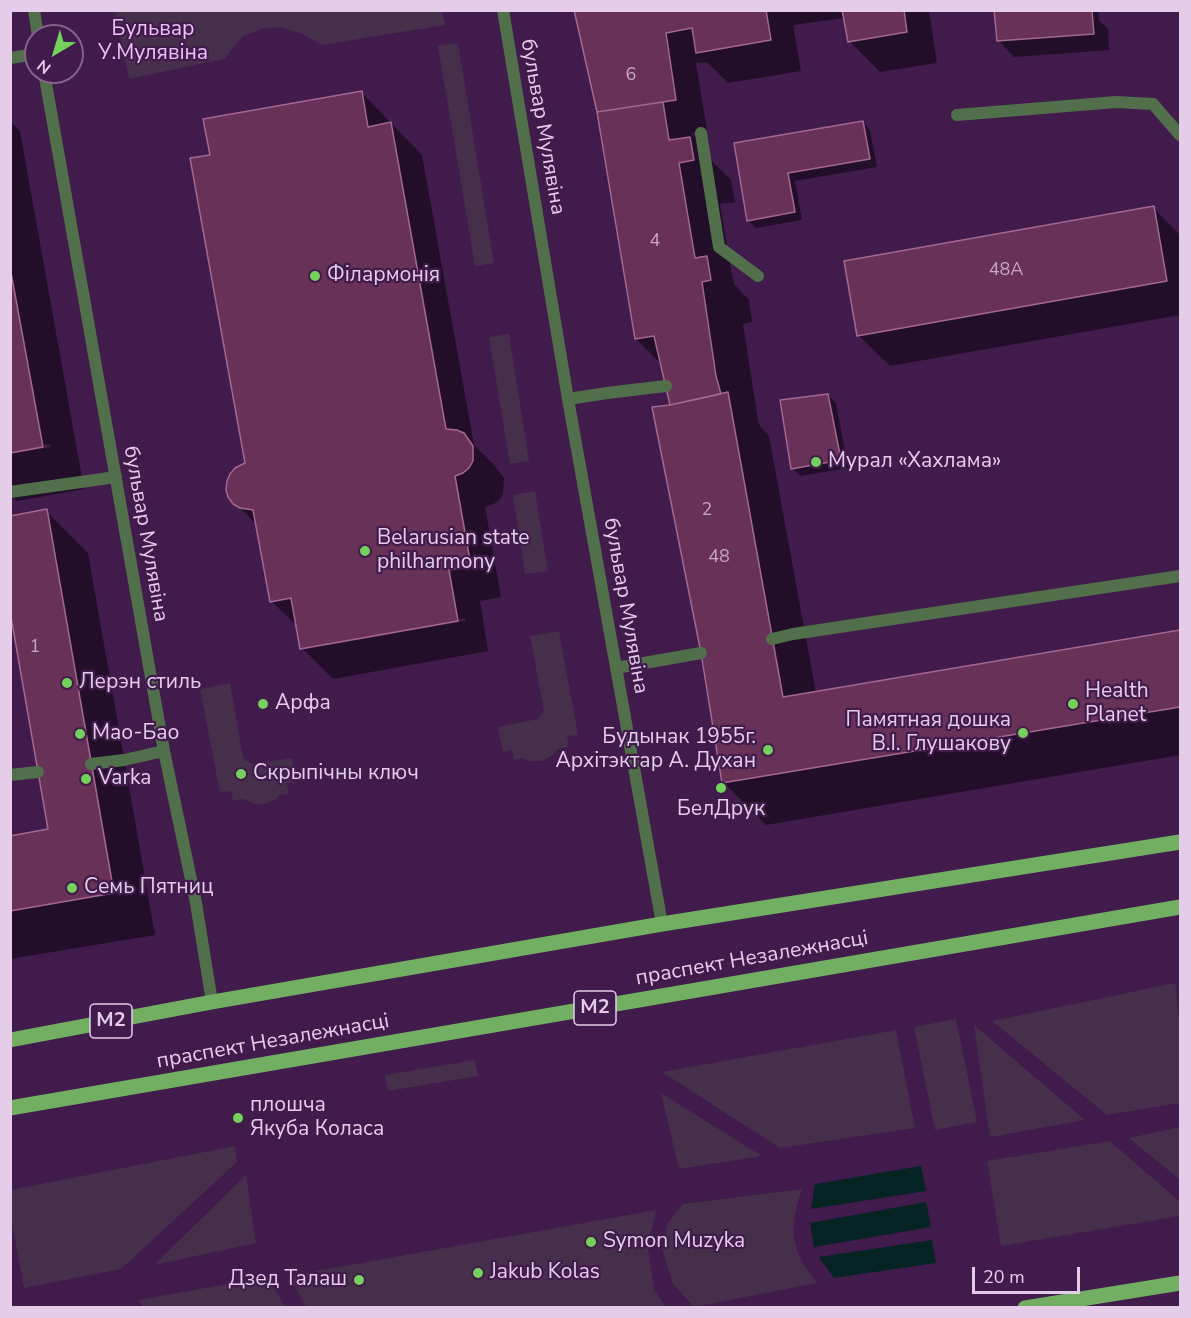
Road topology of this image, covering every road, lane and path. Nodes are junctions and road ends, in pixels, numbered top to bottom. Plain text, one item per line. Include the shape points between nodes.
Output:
1 (503, 10) edge
2 (46, 84) edge
3 (957, 115) dead end
4 (701, 133) dead end
5 (1180, 135) edge
6 (758, 276) dead end
7 (666, 386) dead end
8 (568, 399) junction
9 (116, 477) junction
10 (10, 492) edge
11 (1180, 576) edge
12 (772, 639) dead end
13 (701, 653) dead end
14 (616, 668) junction
15 (164, 751) junction
16 (91, 764) dead end
17 (38, 772) dead end
18 (10, 775) edge
19 (1180, 842) edge
20 (1180, 907) edge
21 (662, 924) junction
22 (213, 1002) junction
23 (10, 1040) edge
24 (10, 1108) edge
25 (1180, 1283) edge
26 (1025, 1308) edge

1 - 8 street, бульвар Мулявіна
2 - 9 street, бульвар Мулявіна
3 - 5 street via 1116,102 1153,104
4 - 6 street via 719,247
7 - 8 street
8 - 14 street, бульвар Мулявіна
9 - 10 street
9 - 15 street, бульвар Мулявіна
11 - 12 street
13 - 14 street
14 - 21 street, бульвар Мулявіна
15 - 16 street
15 - 22 street, бульвар Мулявіна
17 - 18 street
19 - 21 main road, М2
20 - 24 main road, праспект Незалежнасці / М2
21 - 22 main road, М2
22 - 23 main road, М2
25 - 26 main road

